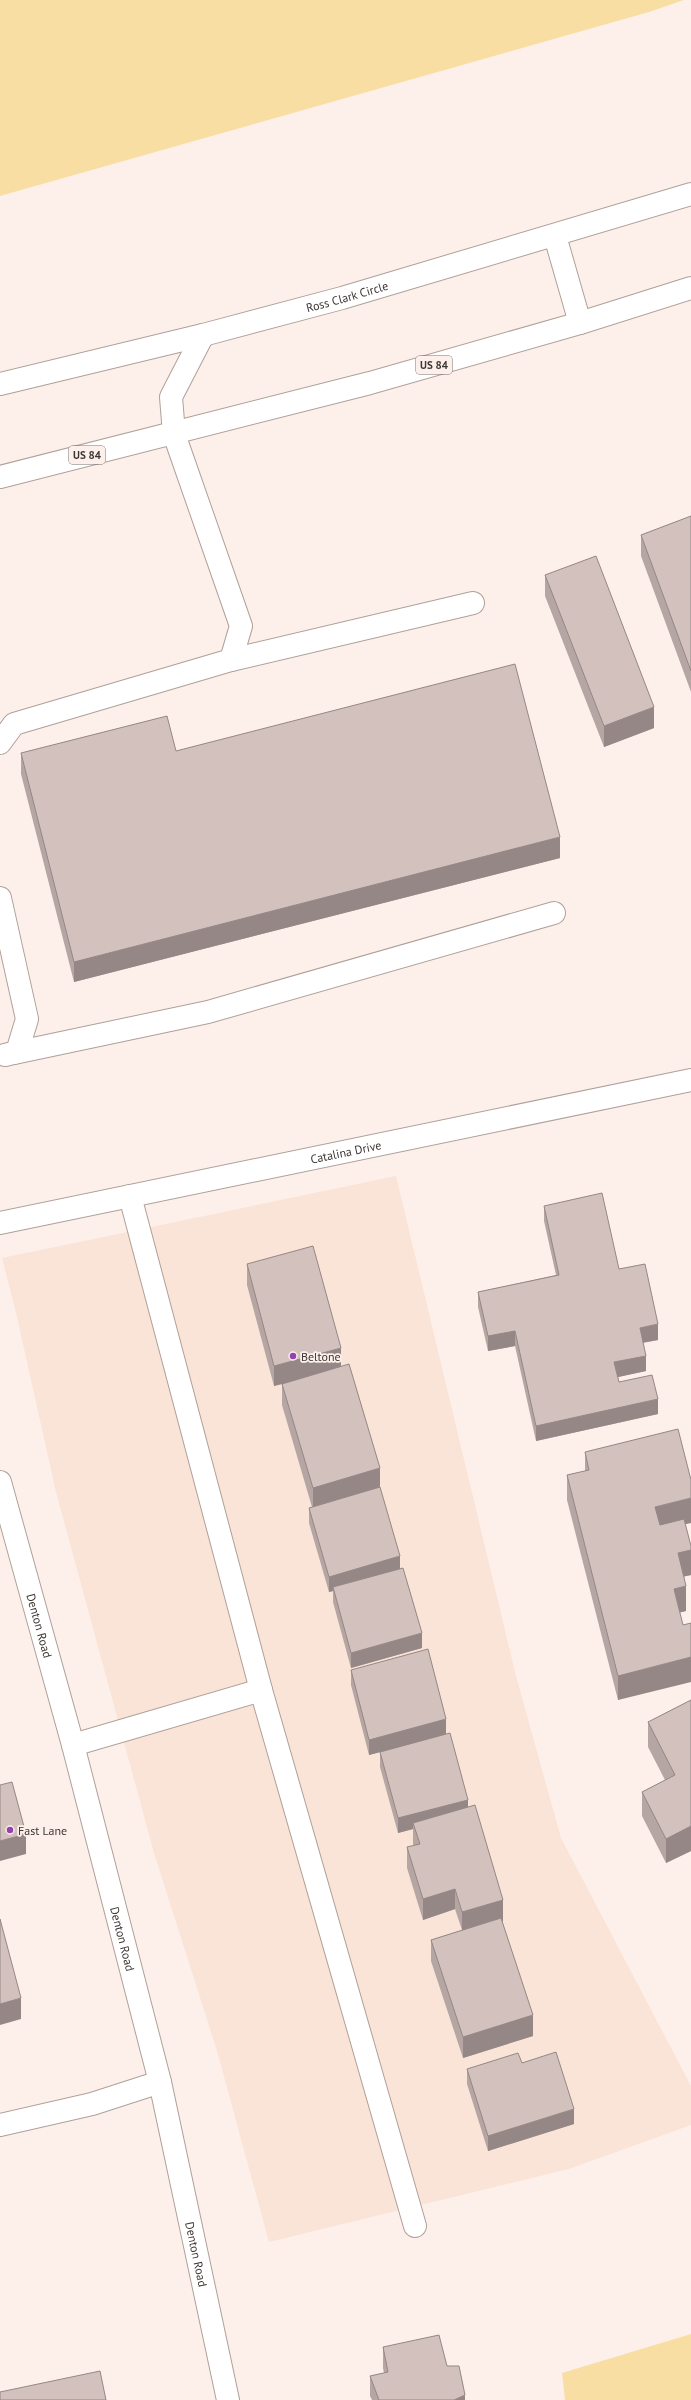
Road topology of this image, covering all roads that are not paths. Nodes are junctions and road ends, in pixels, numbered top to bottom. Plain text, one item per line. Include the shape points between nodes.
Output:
1 (691, 194) edge
2 (555, 236) junction
3 (691, 288) edge
4 (580, 323) junction
5 (203, 335) junction
6 (0, 384) edge
7 (174, 434) junction
8 (0, 477) edge
9 (473, 603) dead end
10 (231, 660) junction
11 (0, 743) edge
12 (0, 898) edge
13 (554, 913) dead end
14 (7, 1055) edge
15 (691, 1080) edge
16 (130, 1196) junction
17 (0, 1223) edge
18 (0, 1482) edge
19 (261, 1690) junction
20 (73, 1745) junction
21 (160, 2082) junction
22 (0, 2125) edge
23 (415, 2226) dead end
24 (228, 2400) edge

1 - 2 main road, Ross Clark Circle
2 - 4 main road
2 - 5 main road, Ross Clark Circle via 342,298
3 - 4 main road, US 84
4 - 7 main road, US 84 via 370,383
5 - 6 main road, Ross Clark Circle
5 - 7 main road via 171,397
7 - 8 main road, US 84
7 - 10 main road via 241,626
9 - 10 main road
10 - 11 main road via 14,724
12 - 14 main road via 27,1019 17,1052
13 - 14 main road via 208,1012
15 - 16 main road, Catalina Drive
16 - 17 main road, Catalina Drive
16 - 19 main road
18 - 20 main road, Denton Road
19 - 20 main road
19 - 23 main road
20 - 21 main road, Denton Road
21 - 22 main road via 92,2104
21 - 24 main road, Denton Road

